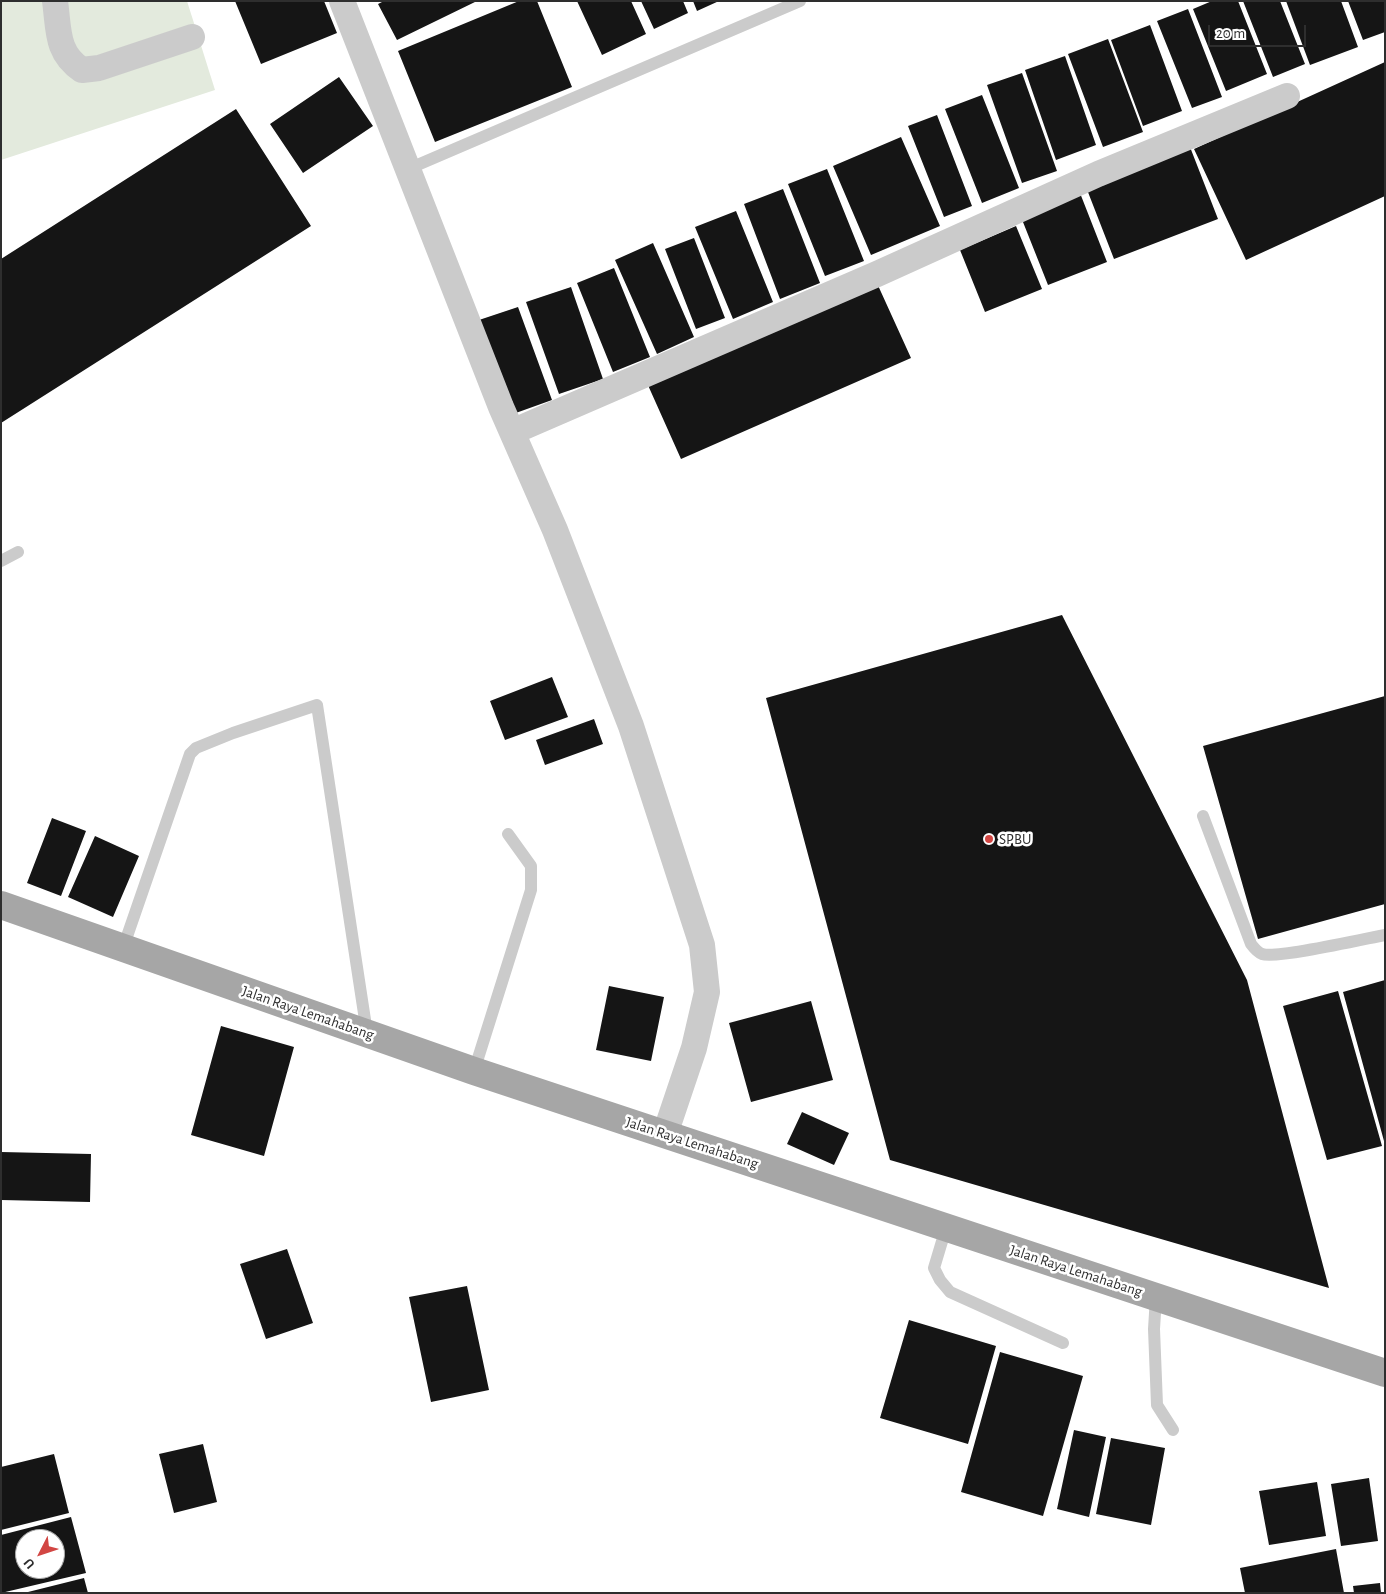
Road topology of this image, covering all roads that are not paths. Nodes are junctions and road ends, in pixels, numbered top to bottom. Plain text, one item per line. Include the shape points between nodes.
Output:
1 (55, 1) edge
2 (342, 1) edge
3 (800, 1) edge
4 (192, 37) dead end
5 (1286, 96) dead end
6 (408, 169) junction
7 (512, 432) junction
8 (18, 552) dead end
9 (1, 561) edge
10 (1203, 816) dead end
11 (508, 834) dead end
12 (1, 905) edge
13 (1385, 935) edge
14 (123, 948) junction
15 (367, 1033) junction
16 (474, 1071) junction
17 (665, 1134) junction
18 (946, 1228) junction
19 (1156, 1297) junction
20 (1063, 1343) dead end
21 (1385, 1373) edge
22 (1173, 1430) dead end

1 - 4 street via 61,45 70,62 82,70 98,68
2 - 6 street
3 - 6 lane
5 - 7 street via 1098,174
6 - 7 street
7 - 17 street via 631,726 702,945 707,992 694,1048
8 - 9 lane
10 - 13 lane via 1256,950 1264,955 1285,954
11 - 16 lane via 531,866 531,890
12 - 14 main road, Jalan Raya Lemahabang
14 - 15 main road, Jalan Raya Lemahabang
14 - 15 lane via 190,754 196,748 233,733 317,705
15 - 16 main road, Jalan Raya Lemahabang
16 - 17 main road, Jalan Raya Lemahabang
17 - 18 main road, Jalan Raya Lemahabang
18 - 19 main road, Jalan Raya Lemahabang
18 - 20 lane via 934,1268 950,1292
19 - 21 main road, Jalan Raya Lemahabang
19 - 22 lane via 1157,1405

